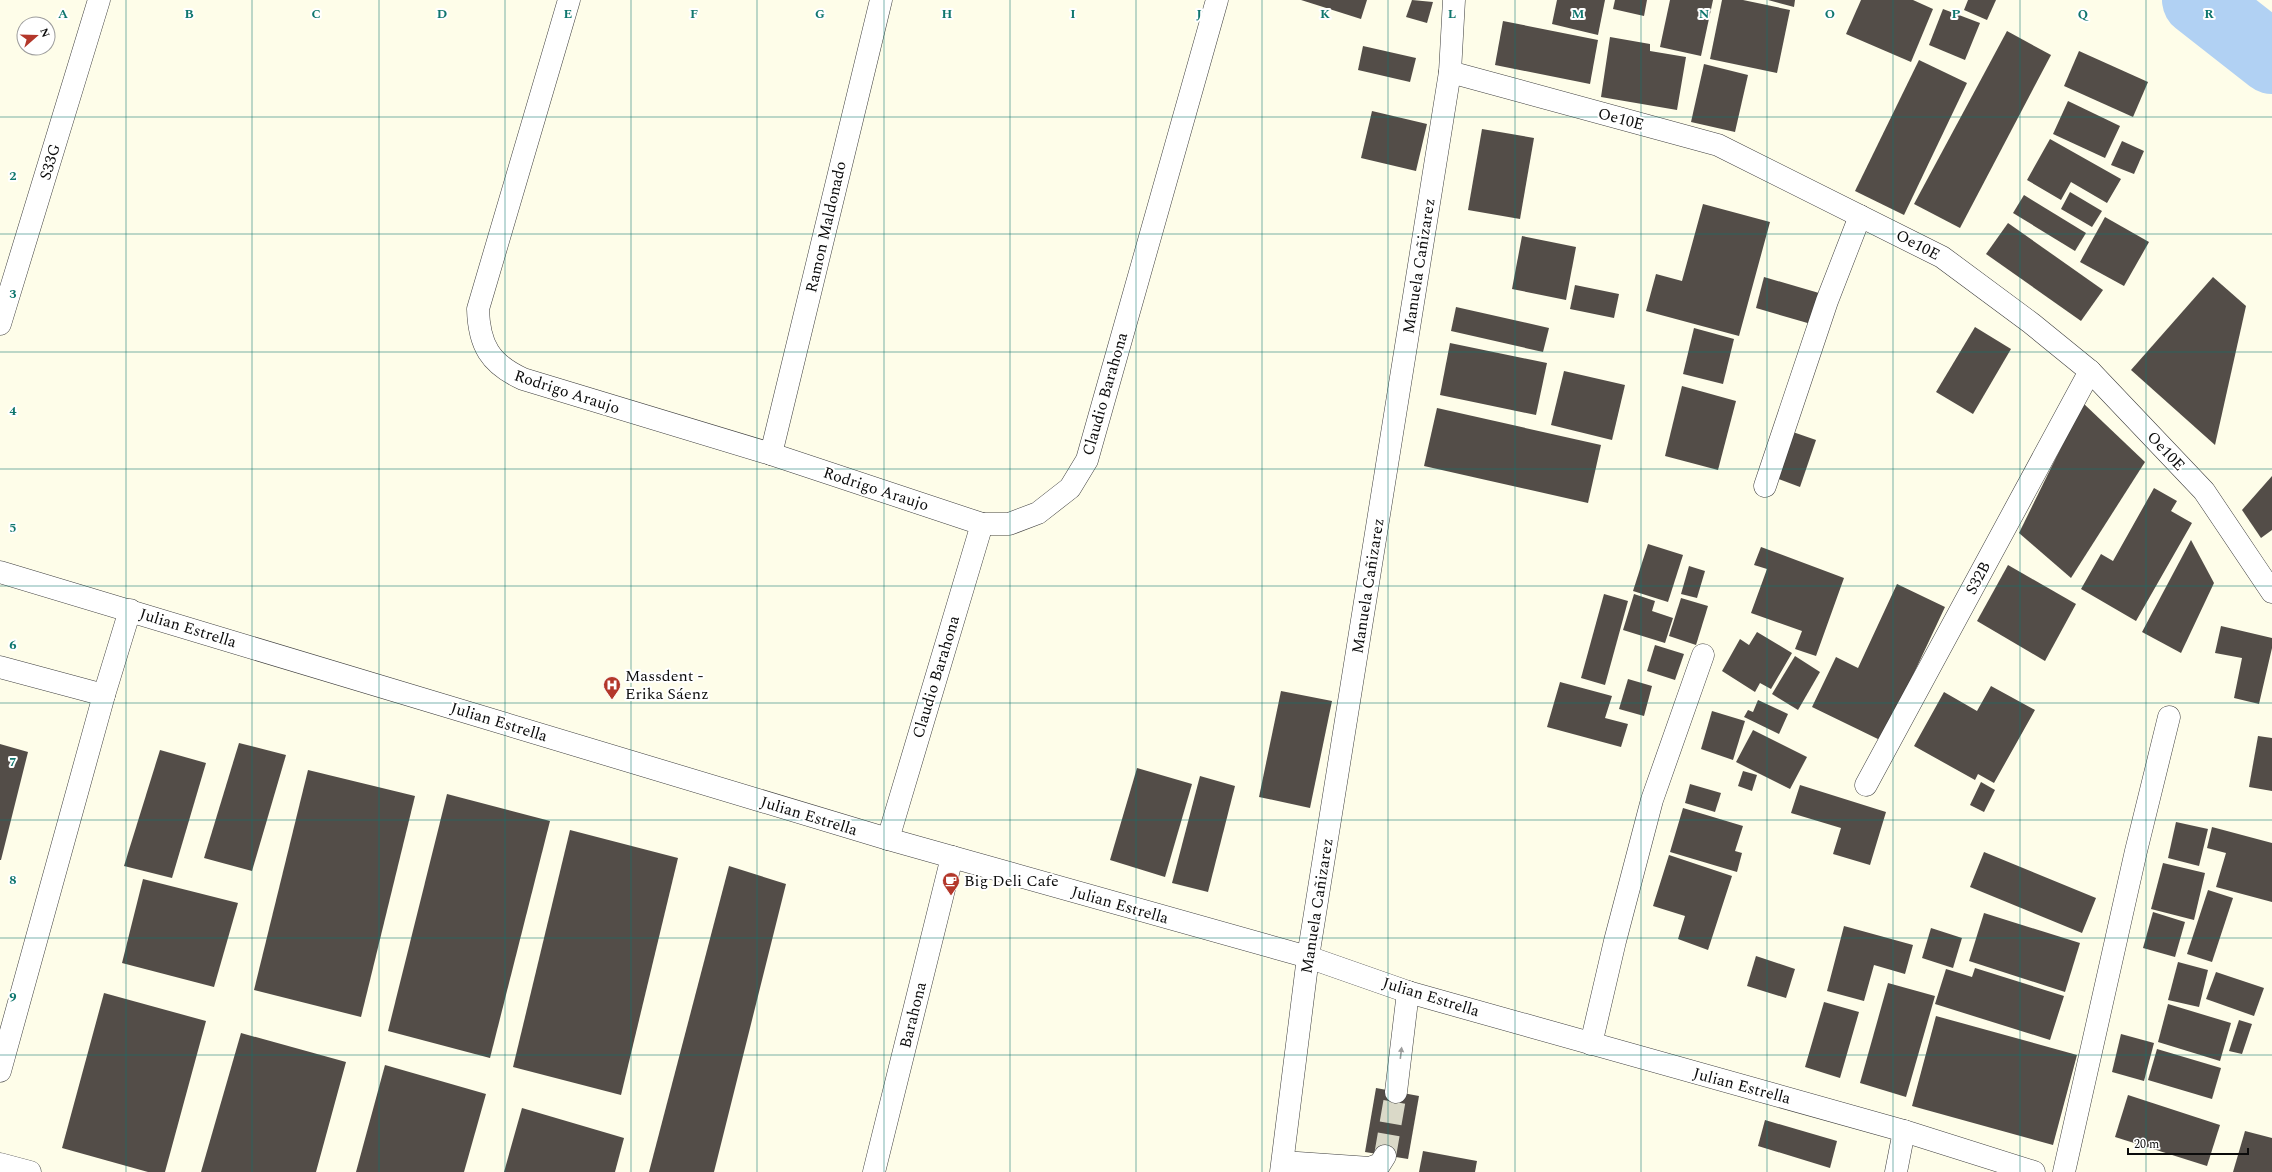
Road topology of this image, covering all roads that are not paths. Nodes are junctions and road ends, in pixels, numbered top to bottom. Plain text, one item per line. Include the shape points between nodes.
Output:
1 (99, 0) edge
2 (569, 0) edge
3 (880, 0) edge
4 (1217, 0) edge
5 (1454, 0) edge
6 (1450, 72) junction
7 (1860, 216) junction
8 (0, 324) edge
9 (2090, 370) junction
10 (772, 454) junction
11 (1765, 486) dead end
12 (982, 524) junction
13 (0, 572) edge
14 (2272, 592) edge
15 (130, 610) junction
16 (1703, 655) dead end
17 (0, 667) edge
18 (104, 695) junction
19 (2169, 717) dead end
20 (1866, 785) dead end
21 (888, 839) junction
22 (952, 858) junction
23 (1308, 957) junction
24 (1408, 992) junction
25 (1591, 1044) junction
26 (0, 1071) edge
27 (1396, 1092) tunnel mouth
28 (1904, 1131) junction
29 (1385, 1156) tunnel mouth
30 (0, 1164) edge
31 (1282, 1167) edge
32 (30, 1172) edge
33 (874, 1172) edge
34 (1896, 1172) edge
35 (2034, 1172) edge
36 (2064, 1172) edge

1 - 8 street, S33G
2 - 10 street, Rodrigo Araujo via 478,309 478,327 483,345 493,360 507,372 523,380
3 - 10 street, Ramon Maldonado
4 - 12 street, Claudio Barahona via 1087,460 1070,488 1038,513 1009,524
5 - 6 street, Manuela Cañizarez
6 - 7 street, Oe10E via 1718,145
6 - 23 street, Manuela Cañizarez
7 - 9 street, Oe10E via 1942,257
7 - 11 street via 1827,301
9 - 14 street, Oe10E via 2204,491
9 - 20 street, S32B
10 - 12 street, Rodrigo Araujo
12 - 21 street, Claudio Barahona
13 - 15 street, Julian Estrella
15 - 18 street
15 - 21 street, Julian Estrella
16 - 25 street via 1652,800
17 - 18 street
18 - 26 street
19 - 36 street via 2134,859
21 - 22 street, Julian Estrella
22 - 23 street, Julian Estrella
22 - 33 street, Barahona
23 - 24 street, Julian Estrella
23 - 31 street, Manuela Cañizarez
24 - 25 street, Julian Estrella
27 -> 24 street
25 - 28 street, Julian Estrella
28 - 34 street
28 - 35 street, Julian Estrella
29 - 31 street via 1380,1164 1370,1168
30 - 32 street

